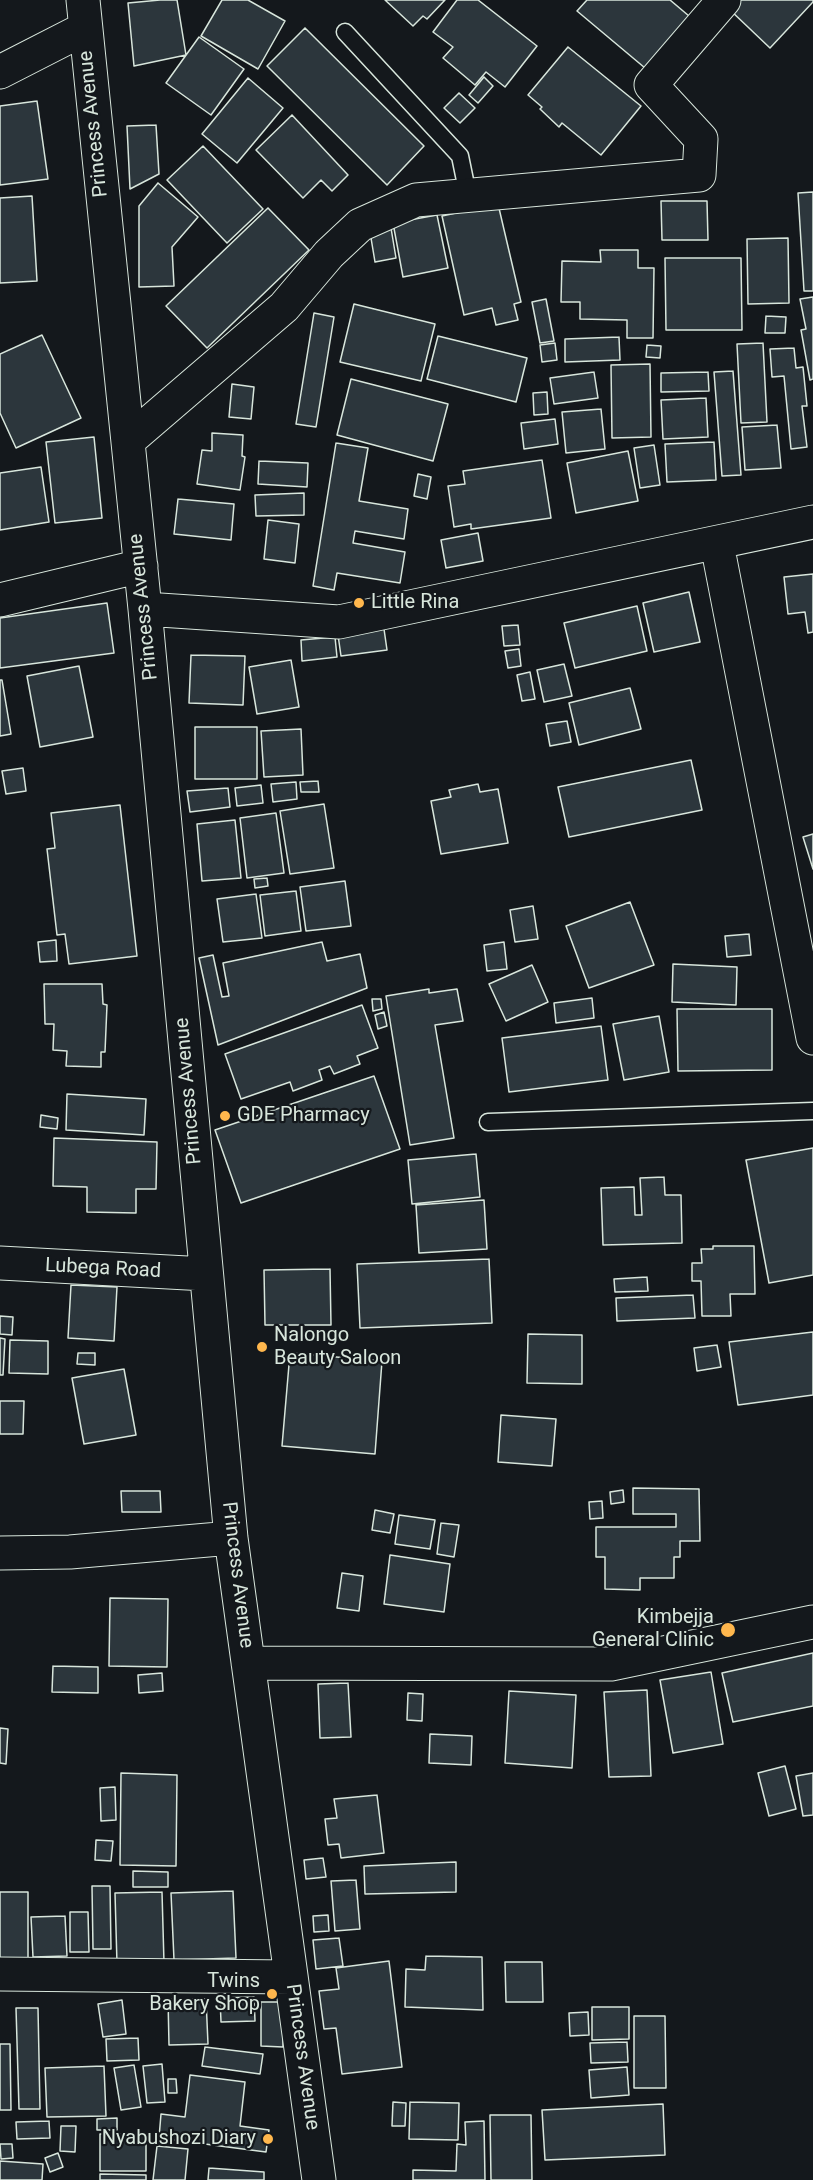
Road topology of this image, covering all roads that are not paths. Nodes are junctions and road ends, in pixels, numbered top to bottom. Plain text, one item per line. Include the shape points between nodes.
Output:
1 (724, 0) edge
2 (83, 14) edge
3 (345, 32) dead end
4 (0, 72) edge
5 (468, 195) junction
6 (128, 441) junction
7 (813, 522) edge
8 (717, 544) junction
9 (141, 566) junction
10 (0, 600) edge
11 (145, 609) junction
12 (813, 1038) edge
13 (813, 1111) edge
14 (488, 1122) dead end
15 (0, 1263) edge
16 (206, 1274) junction
17 (231, 1538) junction
18 (0, 1553) edge
19 (813, 1622) edge
20 (248, 1663) junction
21 (0, 1974) edge
22 (291, 1977) junction
23 (319, 2180) edge

1 - 5 street via 651,85 701,139 699,175
2 - 4 street
2 - 6 street, Princess Avenue
3 - 5 lane via 460,156
5 - 6 street via 416,200 360,225 329,254 284,307
6 - 9 street, Princess Avenue
7 - 8 street
8 - 11 street via 339,622
8 - 12 street
9 - 10 street
9 - 11 street, Princess Avenue
11 - 16 street, Princess Avenue
13 - 14 lane
15 - 16 street, Lubega Road
16 - 17 street, Princess Avenue
17 - 18 street via 70,1552
17 - 20 street, Princess Avenue
19 - 20 street via 611,1664
20 - 22 street, Princess Avenue
21 - 22 street
22 - 23 street, Princess Avenue

